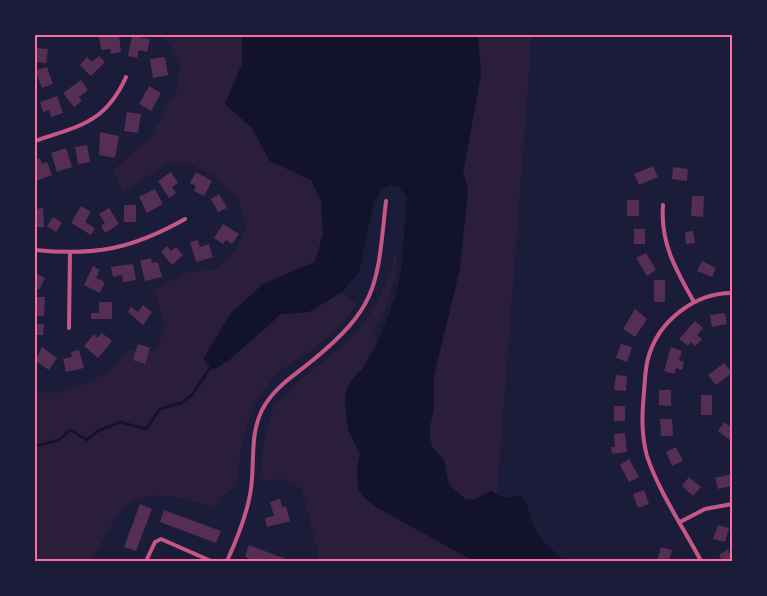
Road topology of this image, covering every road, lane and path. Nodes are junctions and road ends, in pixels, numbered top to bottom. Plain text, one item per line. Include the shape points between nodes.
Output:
1 (126, 78) dead end
2 (36, 139) edge
3 (386, 201) dead end
4 (663, 205) dead end
5 (185, 219) dead end
6 (35, 250) edge
7 (70, 253) junction
8 (732, 293) edge
9 (694, 302) junction
10 (69, 328) dead end
11 (732, 504) edge
12 (680, 522) junction
13 (147, 559) dead end
14 (211, 561) edge
15 (227, 561) edge
16 (700, 561) edge

1 - 2 street via 112,101 93,119 70,131
3 - 15 street via 377,277 367,304 331,345 277,389 262,411 253,443 252,478 244,518
4 - 9 street via 665,243 673,266
5 - 7 street via 127,245
6 - 7 street
7 - 10 street
8 - 9 street
9 - 12 street via 668,323 654,343 646,366 642,414 648,458
11 - 12 street via 705,509
12 - 16 street
13 - 14 street via 155,542 162,539

